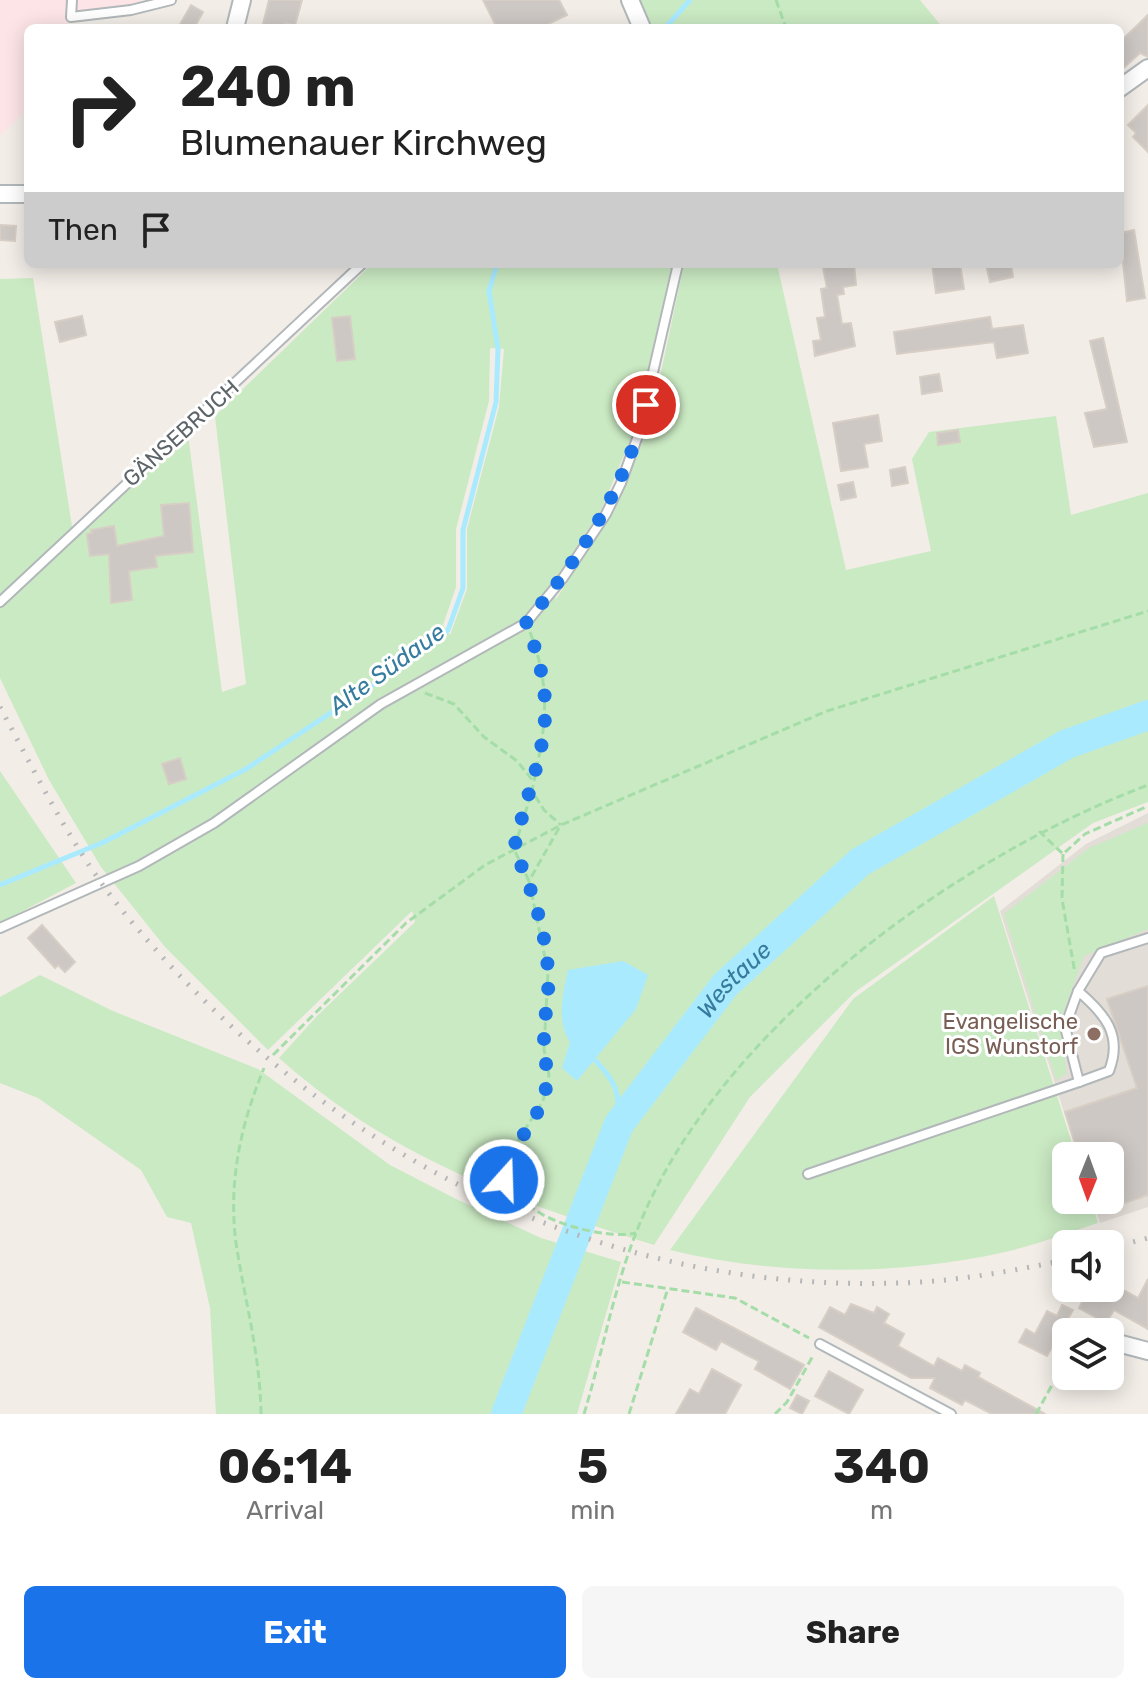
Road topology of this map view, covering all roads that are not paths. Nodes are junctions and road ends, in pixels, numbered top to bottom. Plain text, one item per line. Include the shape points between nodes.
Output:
1 (72, 0) edge
2 (171, 0) edge
3 (242, 0) edge
4 (630, 0) edge
5 (236, 24) edge
6 (640, 24) edge
7 (1148, 68) edge
8 (1124, 85) edge
9 (0, 194) edge
10 (24, 194) edge
11 (358, 268) edge
12 (677, 268) edge
13 (0, 602) edge
14 (0, 928) edge
15 (1148, 938) edge
16 (1078, 991) junction
17 (1079, 1082) junction
18 (808, 1174) dead end
19 (820, 1344) road end
20 (1124, 1345) edge
21 (1148, 1351) edge
22 (951, 1414) edge

1 - 2 lane via 71,17
3 - 5 street
4 - 6 street
7 - 8 street
9 - 10 street
11 - 13 lane, GÄNSEBRUCH
12 - 14 lane via 639,433 621,483 563,578 526,623 406,690 214,823 139,866
15 - 16 lane via 1101,953
16 - 17 lane via 1065,1027
16 - 17 lane via 1103,1012 1116,1051 1109,1071
17 - 18 lane
19 - 22 lane
20 - 21 street

